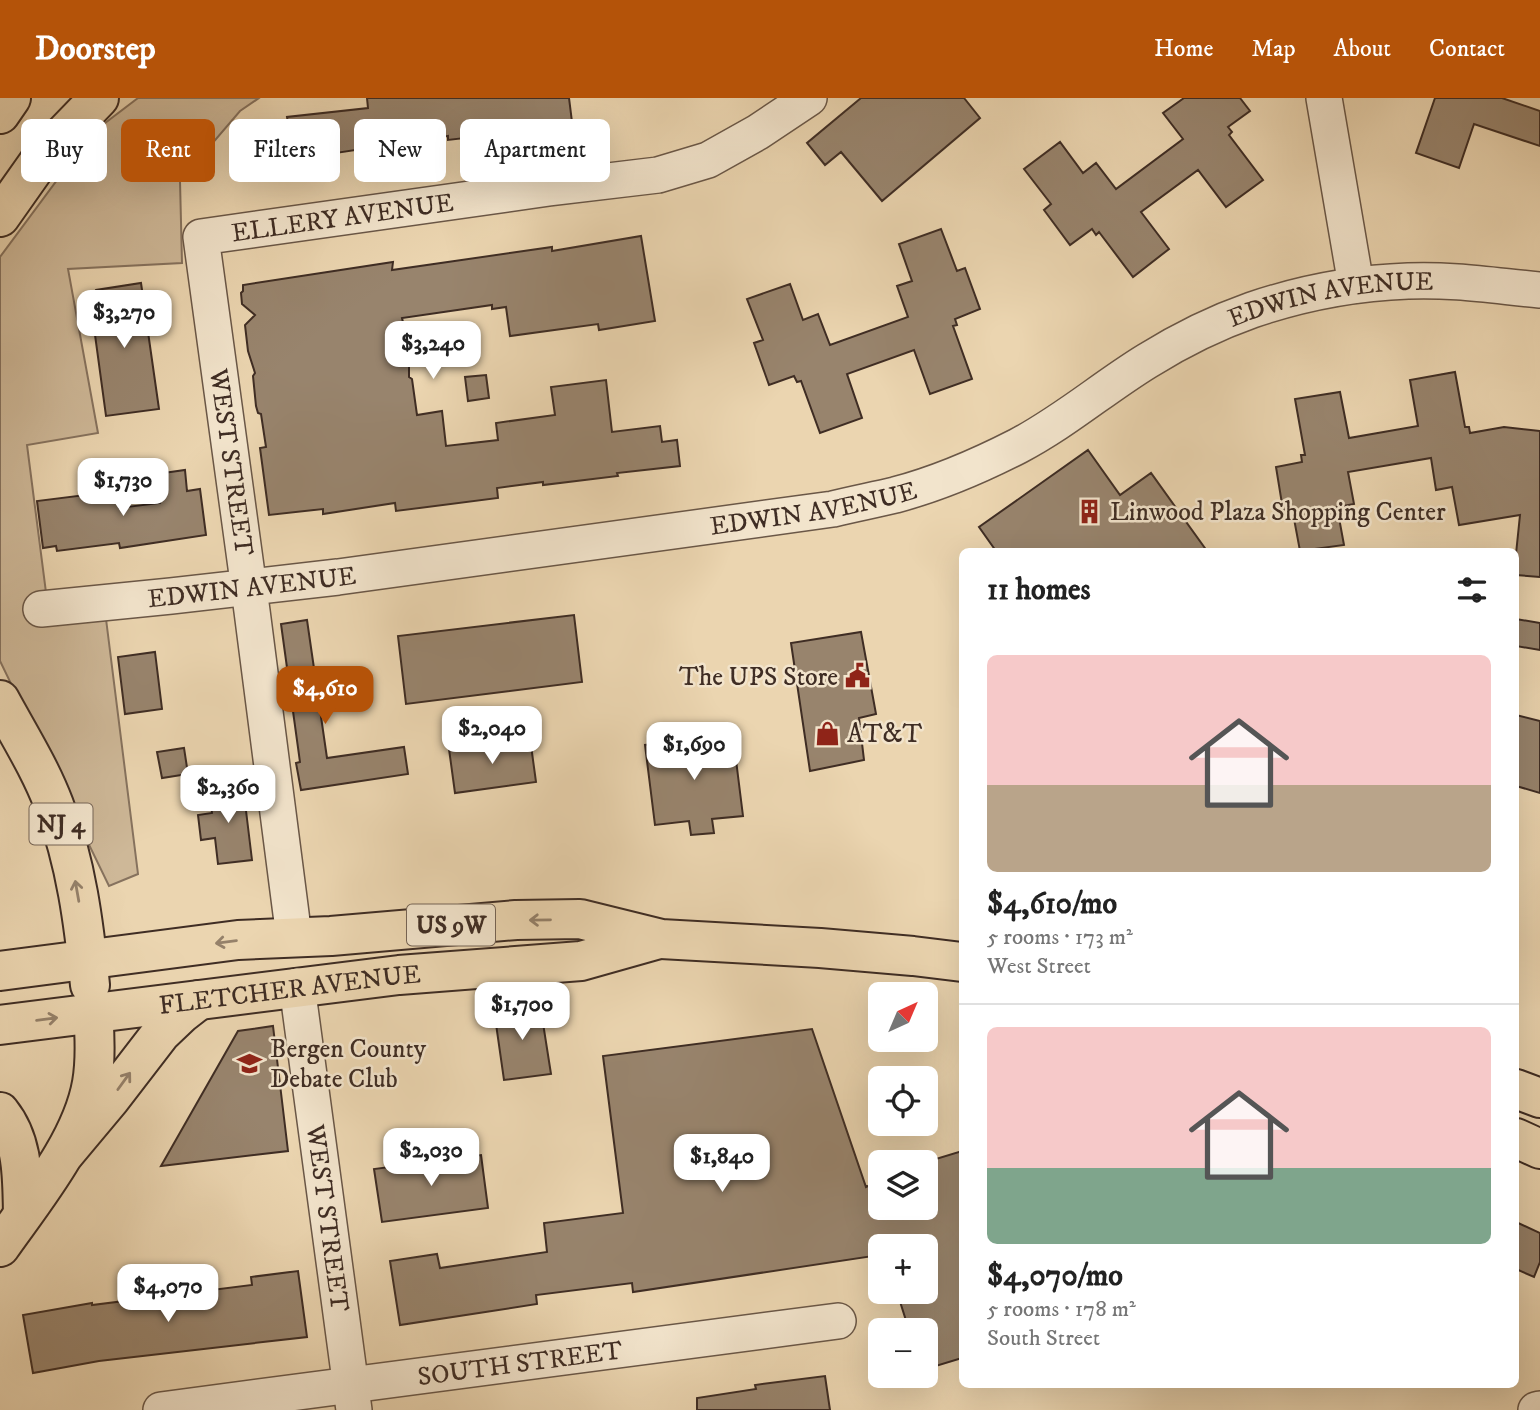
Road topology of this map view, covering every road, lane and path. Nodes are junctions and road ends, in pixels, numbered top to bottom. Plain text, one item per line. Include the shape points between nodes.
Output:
1 (11, 98) edge
2 (99, 98) edge
3 (809, 98) edge
4 (1324, 98) edge
5 (0, 114) edge
6 (0, 217) edge
7 (201, 237) joint
8 (1356, 285) junction
9 (1540, 290) edge
10 (249, 586) junction
11 (41, 609) dead end
12 (0, 700) edge
13 (294, 937) junction
14 (662, 939) junction
15 (88, 959) junction
16 (959, 962) edge
17 (0, 971) edge
18 (297, 986) junction
19 (199, 1000) junction
20 (93, 1013) junction
21 (0, 1025) edge
22 (1519, 1090) edge
23 (1540, 1098) edge
24 (0, 1112) edge
25 (1519, 1139) edge
26 (1540, 1149) edge
27 (65, 1153) junction
28 (23, 1214) junction
29 (0, 1247) edge
30 (838, 1321) dead end
31 (352, 1397) edge
32 (161, 1410) edge

1 - 5 main road
2 - 6 main road via 44,156
3 - 7 street, ELLERY AVENUE via 708,159 658,175
4 - 8 street
7 - 10 street, WEST STREET
8 - 9 street, EDWIN AVENUE via 1443,281
8 - 10 street, EDWIN AVENUE via 1262,307 1193,335 1019,446 897,494 833,509
10 - 11 street, EDWIN AVENUE
10 - 13 street, WEST STREET
15 -> 12 main road, NJ 4 via 62,825 44,780
14 -> 13 main road, FLETCHER AVENUE / US 9W via 580,919
13 -> 15 main road, FLETCHER AVENUE / US 9W
14 - 16 main road, FLETCHER AVENUE / US 9W
14 - 18 main road, FLETCHER AVENUE / US 9W via 581,961
15 - 17 main road, FLETCHER AVENUE / US 9W
15 - 20 main road, NJ 4
18 - 19 main road, FLETCHER AVENUE / US 9W
18 - 31 street, WEST STREET
19 - 20 main road, FLETCHER AVENUE / US 9W
27 -> 19 main road via 161,1034
21 -> 20 main road, FLETCHER AVENUE / US 9W
20 - 27 main road via 92,1085
22 - 23 main road
24 - 28 main road via 21,1156
25 - 26 main road
27 - 28 main road
28 - 29 main road
30 - 31 street, SOUTH STREET
31 - 32 street, SOUTH STREET

